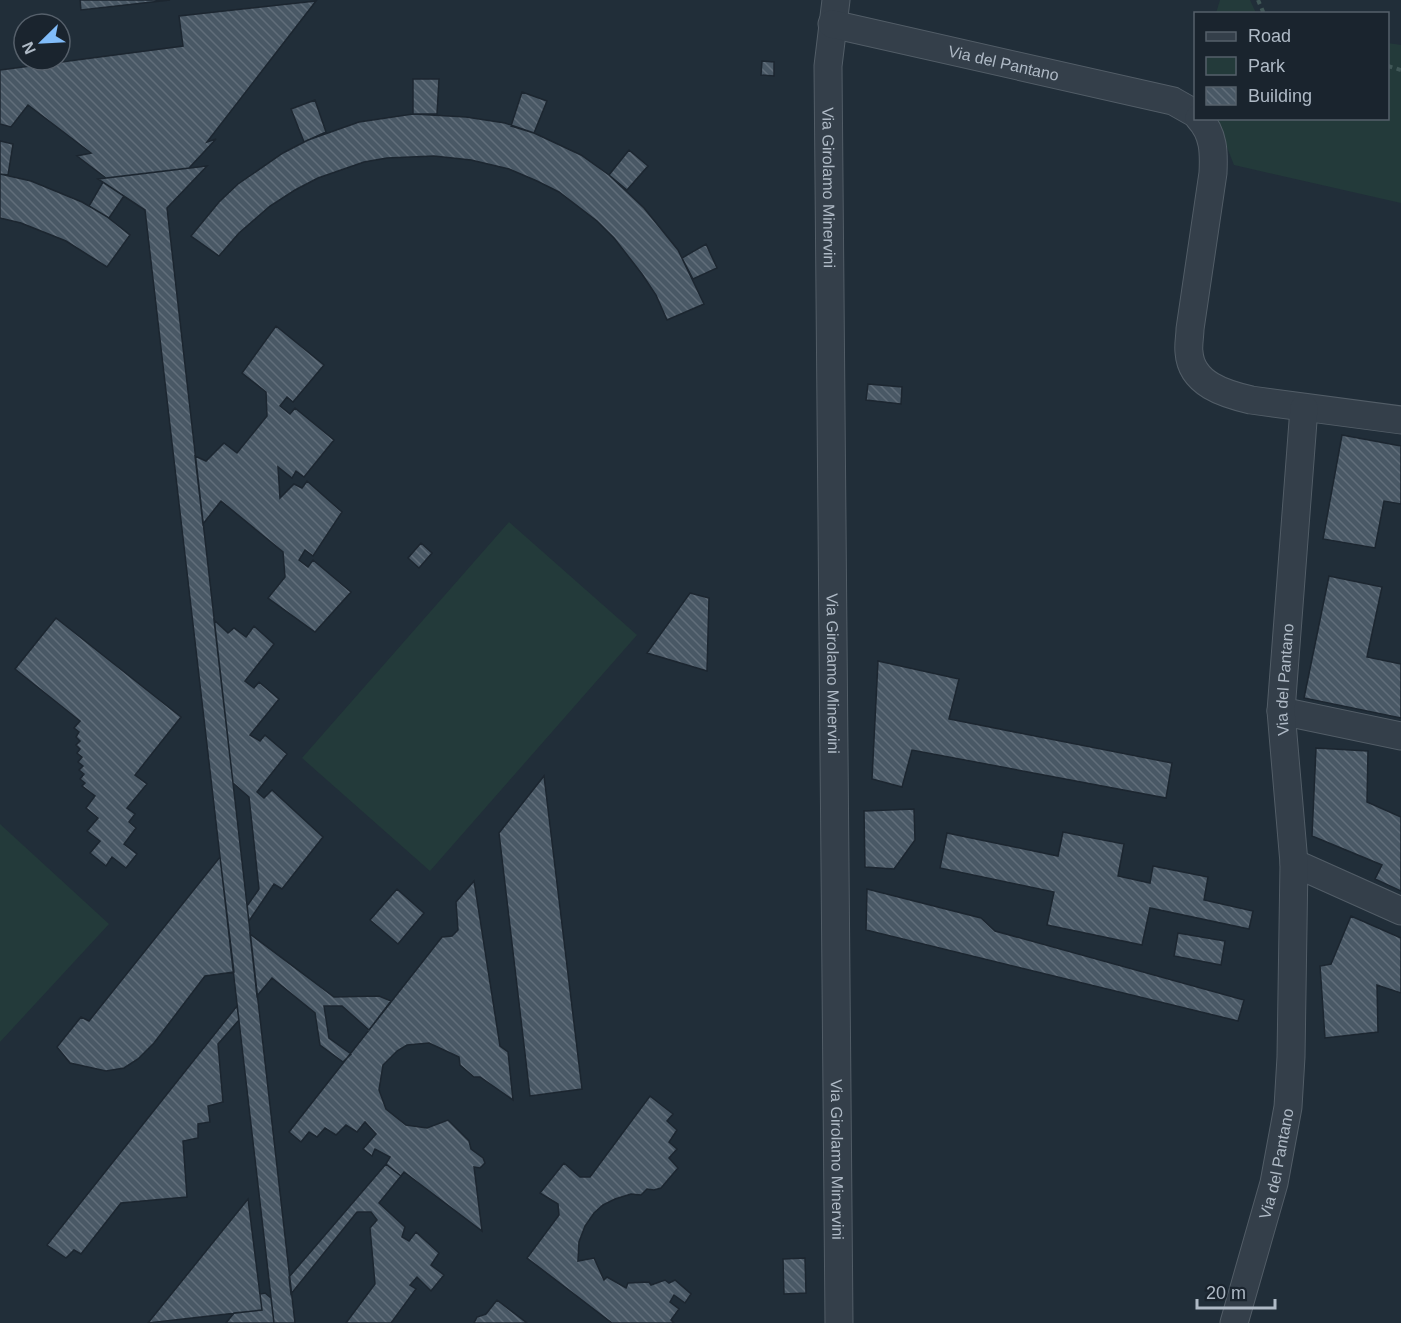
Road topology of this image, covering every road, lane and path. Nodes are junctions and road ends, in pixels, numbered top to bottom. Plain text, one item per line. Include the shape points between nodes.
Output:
1 (834, 12) edge
2 (1194, 113) edge
3 (1201, 120) edge
4 (1304, 408) junction
5 (1401, 420) edge
6 (1281, 711) junction
7 (1401, 736) edge
8 (1294, 863) junction
9 (1401, 911) edge
10 (838, 1323) edge
11 (1234, 1323) edge

1 - 2 street, Via del Pantano via 1173,100
1 - 10 street, Via Girolamo Minervini via 828,66 828,123
3 - 4 street via 1214,150 1213,172 1188,354 1197,375 1227,394
4 - 5 street
4 - 6 street, Via del Pantano
6 - 7 street
6 - 8 street, Via del Pantano
8 - 9 street
8 - 11 street, Via del Pantano via 1288,1107 1274,1183

